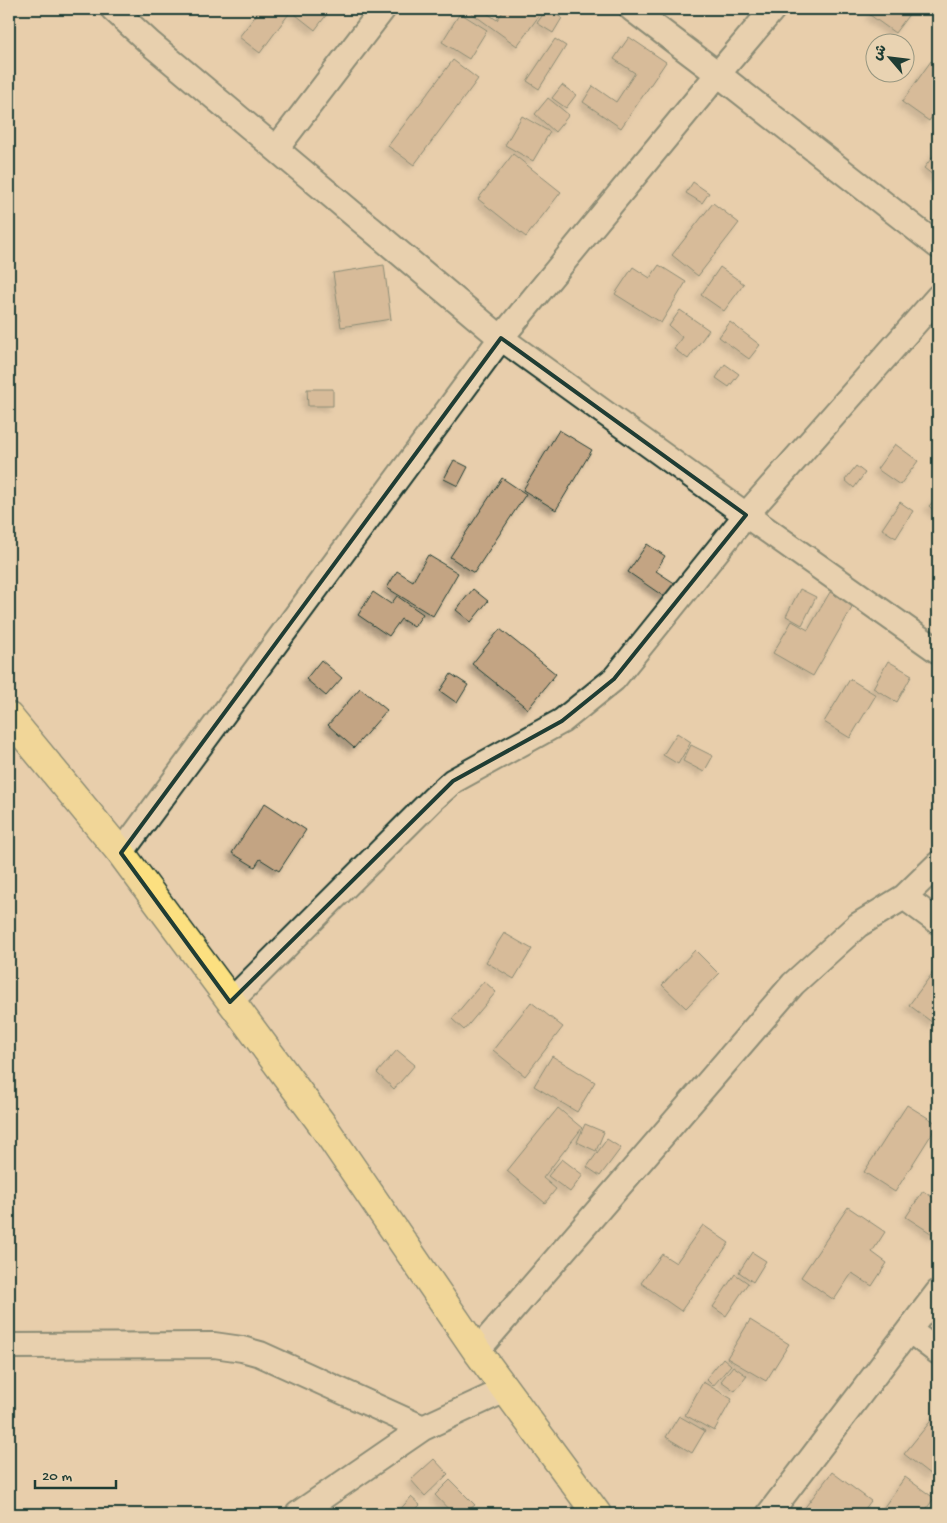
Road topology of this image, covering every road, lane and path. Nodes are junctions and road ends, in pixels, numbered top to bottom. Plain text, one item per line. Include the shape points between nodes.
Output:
1 (113, 9) edge
2 (382, 9) edge
3 (632, 9) edge
4 (773, 9) edge
5 (718, 74) junction
6 (276, 149) junction
7 (938, 246) edge
8 (938, 297) edge
9 (502, 338) junction
10 (746, 515) junction
11 (938, 650) edge
12 (9, 717) edge
13 (120, 853) junction
14 (938, 864) edge
15 (904, 897) junction
16 (938, 922) edge
17 (230, 1002) junction
18 (938, 1292) edge
19 (909, 1330) junction
20 (9, 1346) edge
21 (477, 1351) junction
22 (938, 1352) edge
23 (505, 1390) junction
24 (423, 1428) junction
25 (298, 1514) edge
26 (598, 1514) edge
27 (769, 1514) edge

1 - 6 street
2 - 6 street
3 - 5 street
4 - 5 street
5 - 7 street
5 - 9 street
6 - 9 street
8 - 10 street
9 - 10 street
9 - 13 street
10 - 11 street
10 - 17 street via 614,679 562,721 453,781
12 - 13 main road
13 - 17 main road
14 - 15 street
15 - 16 street
15 - 21 street via 858,925 793,984
17 - 21 main road via 322,1124
18 - 19 street
19 - 22 street
19 - 27 street
20 - 24 street via 214,1345 242,1350 260,1354
21 - 23 main road
23 - 24 street
23 - 26 main road
24 - 25 street

